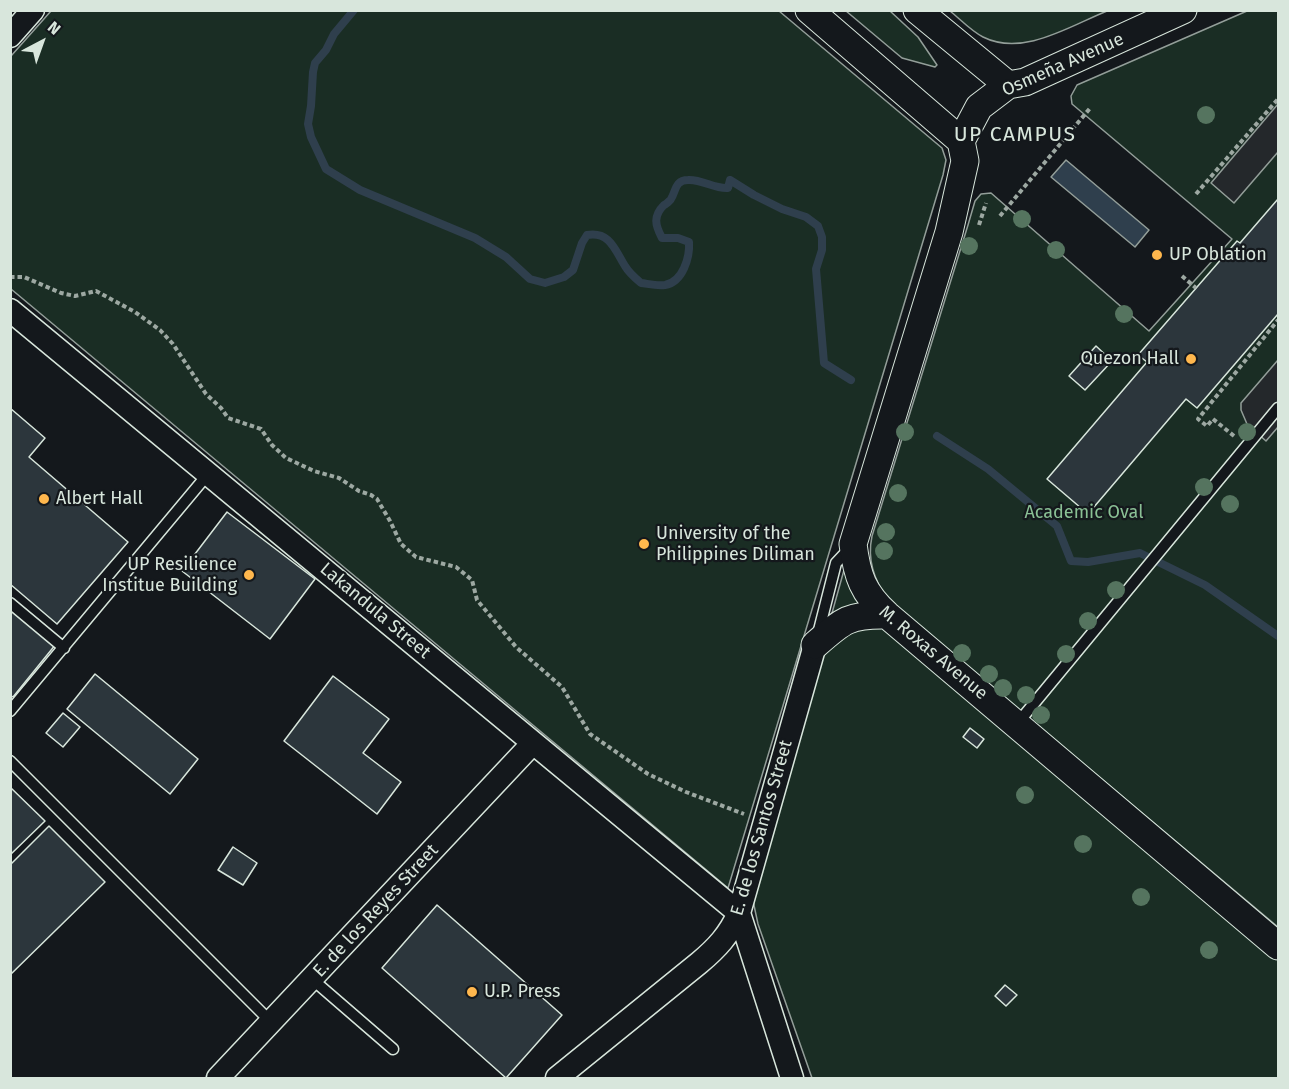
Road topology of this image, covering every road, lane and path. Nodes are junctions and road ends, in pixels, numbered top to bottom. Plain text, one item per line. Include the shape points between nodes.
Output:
1 (33, 10) edge
2 (809, 10) edge
3 (917, 10) edge
4 (1183, 10) edge
5 (10, 36) edge
6 (1008, 85) junction
7 (1278, 99) edge
8 (1091, 107) dead end
9 (962, 141) junction
10 (1196, 194) dead end
11 (986, 203) dead end
12 (1000, 216) dead end
13 (979, 226) dead end
14 (1182, 276) dead end
15 (10, 277) edge
16 (1196, 288) dead end
17 (10, 310) edge
18 (1278, 320) edge
19 (1278, 408) edge
20 (1246, 446) junction
21 (208, 474) junction
22 (853, 544) junction
23 (10, 603) edge
24 (887, 615) junction
25 (815, 645) junction
26 (64, 648) junction
27 (10, 711) edge
28 (1017, 724) junction
29 (533, 743) junction
30 (10, 761) edge
31 (765, 821) junction
32 (739, 913) junction
33 (1278, 946) edge
34 (312, 979) junction
35 (271, 1022) junction
36 (393, 1049) dead end
37 (218, 1078) edge
38 (557, 1078) edge
39 (792, 1078) edge

1 - 5 street
2 - 9 street
3 - 6 street
4 - 6 street, Osmeña Avenue via 1036,77
6 - 9 street, Osmeña Avenue via 979,107
7 - 10 path
8 - 12 path
9 - 22 street, M. Roxas Avenue via 966,161 948,235
11 - 13 path
14 - 16 path
15 - 31 path via 24,277 75,296 96,291 160,330 228,418 261,429 286,458 371,495 408,551 416,557 456,567 472,580 477,600 516,647 562,687 590,734 648,774
17 - 21 street, Lakandula Street
18 - 20 path via 1198,419 1207,426 1213,419
19 - 20 lane
20 - 28 lane
21 - 26 lane
21 - 29 street, Lakandula Street
22 - 24 street, M. Roxas Avenue via 862,585
22 - 25 lane, E. de los Santos Street via 836,563
23 - 26 lane
24 - 25 street via 845,620
24 - 28 street, M. Roxas Avenue
25 - 31 street, E. de los Santos Street
26 - 27 lane
28 - 33 street, M. Roxas Avenue
29 - 32 street, Lakandula Street
29 - 34 street, E. de los Reyes Street
30 - 35 lane
31 - 32 street, E. de los Santos Street
32 - 38 street, E. de los Santos Street via 721,944
32 - 39 street
34 - 35 street, E. de los Reyes Street
34 - 36 lane
35 - 37 street, E. de los Reyes Street

